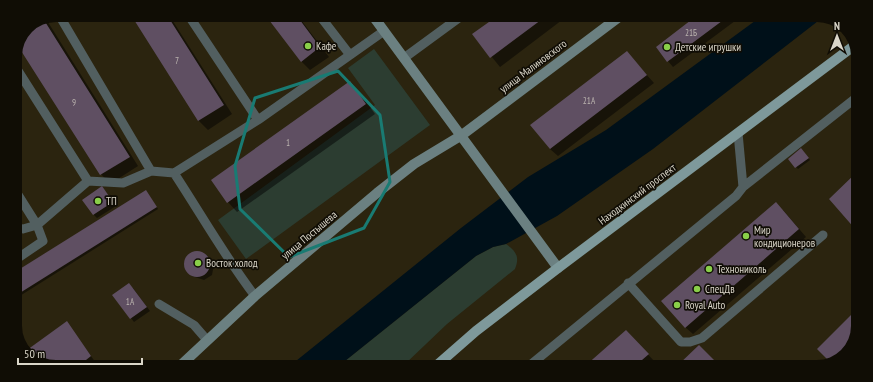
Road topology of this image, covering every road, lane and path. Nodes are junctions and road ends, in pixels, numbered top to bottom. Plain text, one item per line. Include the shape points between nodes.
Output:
1 (63, 22) edge
2 (193, 22) edge
3 (325, 22) edge
4 (377, 22) edge
5 (453, 22) edge
6 (612, 22) edge
7 (384, 31) junction
8 (850, 49) edge
9 (350, 55) junction
10 (404, 58) junction
11 (22, 77) edge
12 (851, 102) edge
13 (258, 120) junction
14 (738, 133) junction
15 (462, 135) junction
16 (151, 171) junction
17 (174, 173) junction
18 (88, 181) junction
19 (743, 187) junction
20 (22, 201) edge
21 (37, 225) junction
22 (22, 229) edge
23 (823, 235) dead end
24 (22, 255) edge
25 (558, 268) junction
26 (628, 283) junction
27 (255, 296) junction
28 (159, 304) dead end
29 (206, 340) junction
30 (185, 360) edge
31 (443, 360) edge
32 (536, 360) edge

1 - 16 lane
2 - 13 lane
3 - 9 lane
4 - 7 main road
5 - 10 lane
6 - 15 main road, улица Малиновского
7 - 9 lane
7 - 10 main road
8 - 14 main road, Находкинский проспект
9 - 13 lane
10 - 15 main road
11 - 18 lane
12 - 19 lane
13 - 17 lane
14 - 19 lane
14 - 25 main road, Находкинский проспект
15 - 25 main road
15 - 27 main road, улица Постышева via 414,164
16 - 17 lane
16 - 18 lane via 123,183
17 - 27 lane via 232,266
18 - 21 lane
19 - 26 lane via 736,196
20 - 21 lane
21 - 22 lane
21 - 24 lane via 43,241
23 - 26 lane via 702,338 690,342 681,342
25 - 31 main road, Находкинский проспект
26 - 32 lane
27 - 29 main road, улица Постышева
28 - 29 lane via 194,326
29 - 30 main road, улица Постышева

